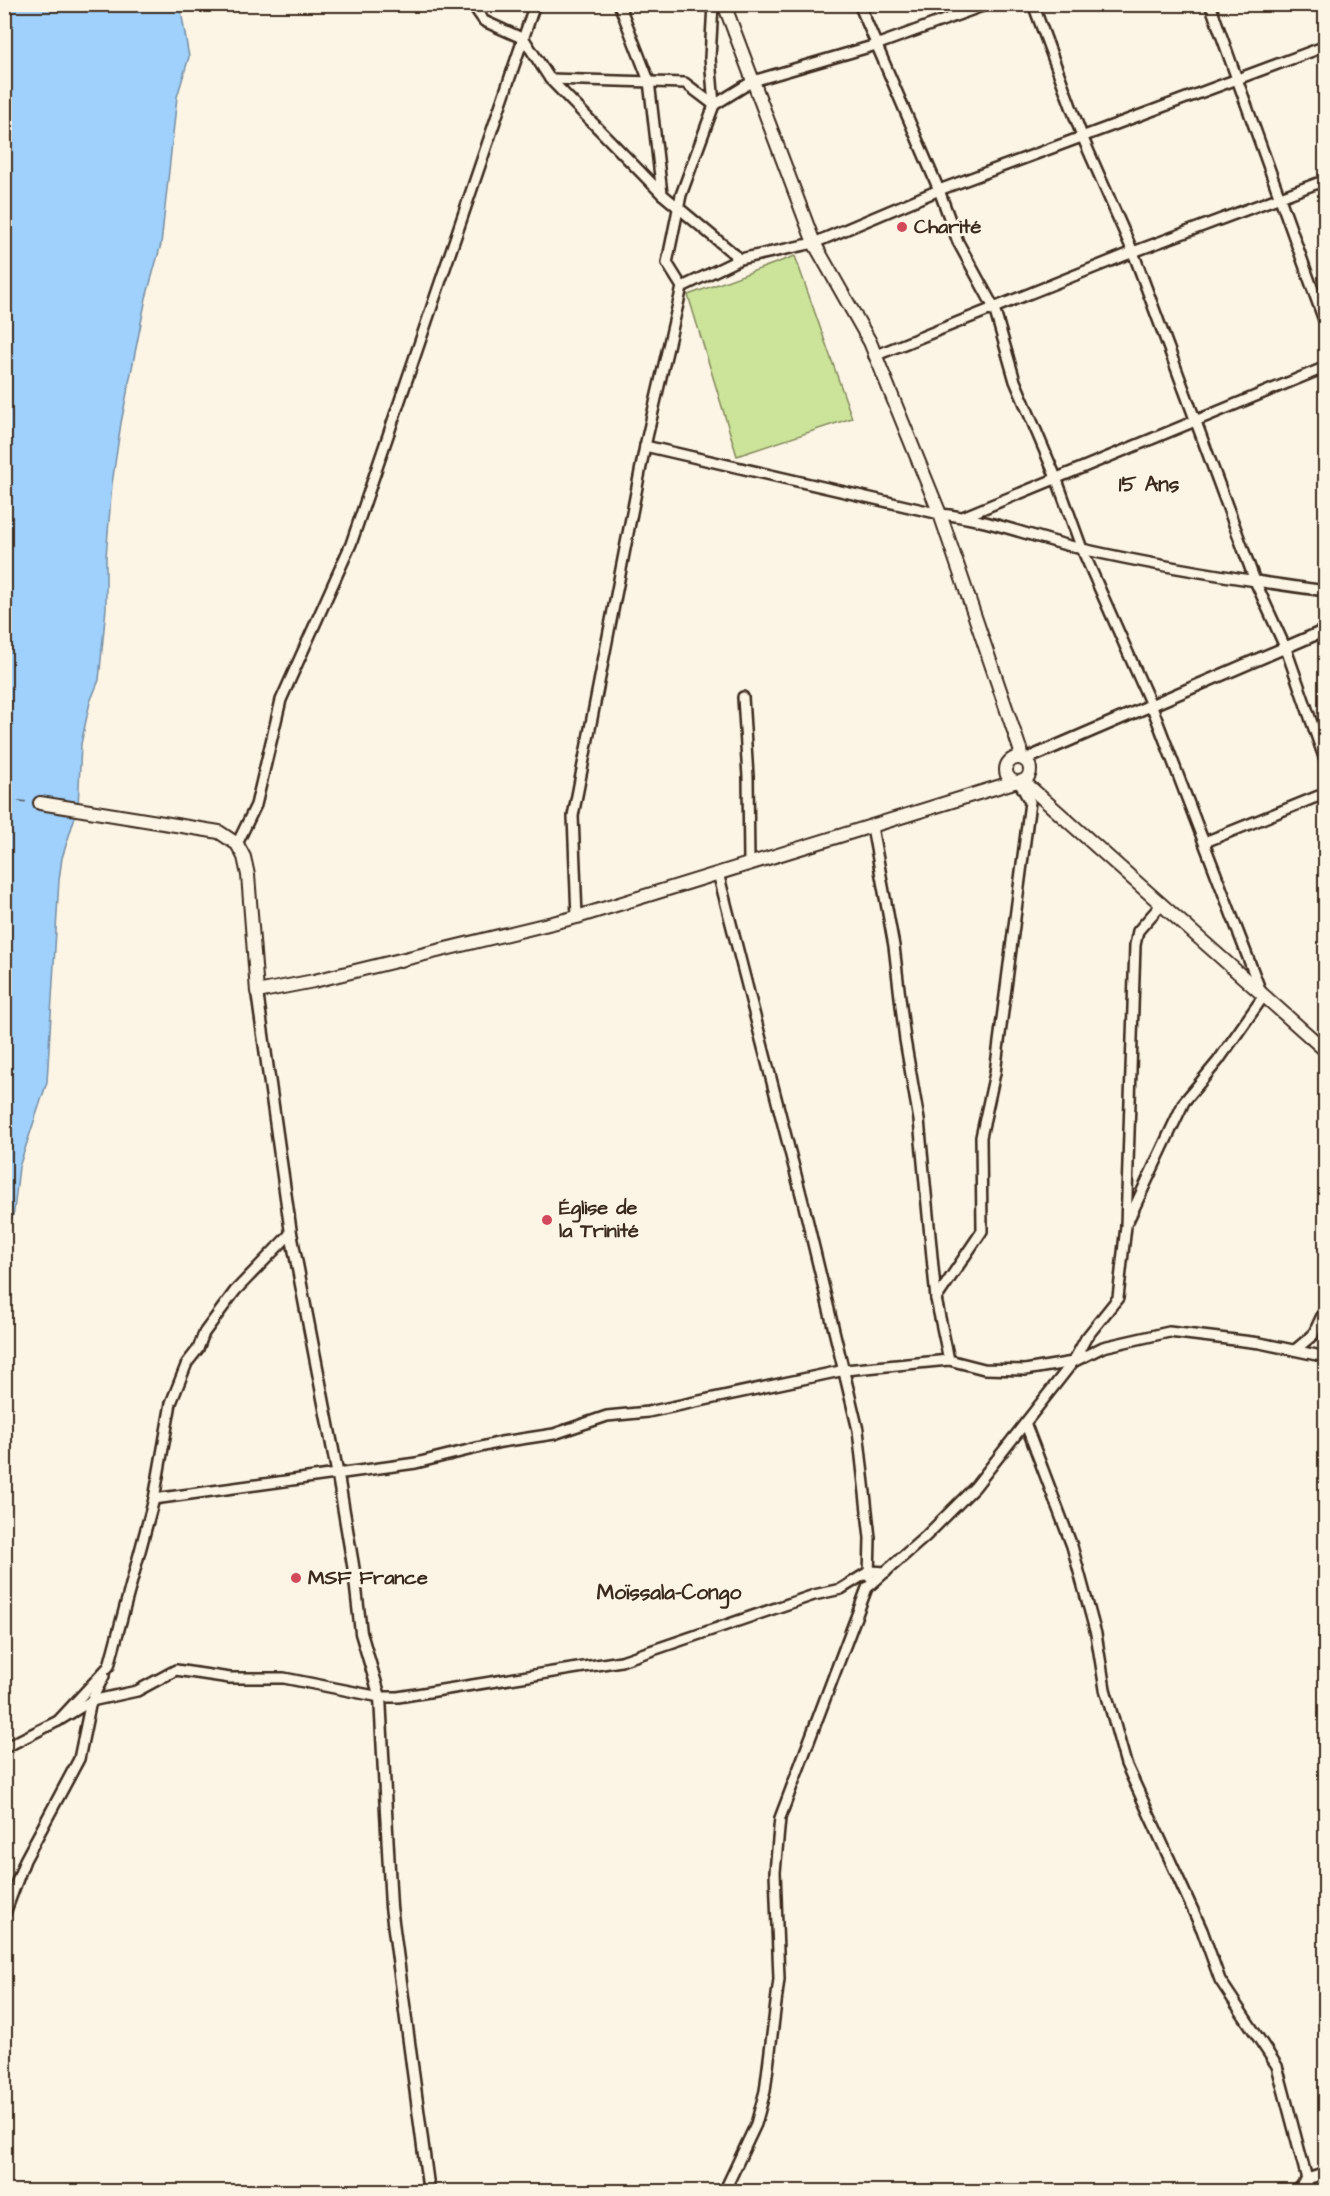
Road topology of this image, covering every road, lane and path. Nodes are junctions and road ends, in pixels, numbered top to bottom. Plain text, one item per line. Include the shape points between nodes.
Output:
1 (472, 4) edge
2 (535, 4) edge
3 (619, 4) edge
4 (713, 4) edge
5 (724, 4) edge
6 (859, 4) edge
7 (988, 4) edge
8 (1033, 4) edge
9 (1210, 4) edge
10 (524, 39) junction
11 (876, 45) junction
12 (1326, 46) edge
13 (1237, 78) junction
14 (550, 79) junction
15 (649, 81) junction
16 (753, 81) junction
17 (714, 105) junction
18 (1082, 136) junction
19 (1326, 180) edge
20 (939, 190) junction
21 (662, 194) junction
22 (1281, 196) junction
23 (678, 210) junction
24 (814, 243) junction
25 (1133, 252) junction
26 (740, 260) junction
27 (682, 286) junction
28 (994, 308) junction
29 (1326, 326) edge
30 (874, 356) junction
31 (1326, 368) edge
32 (1194, 420) junction
33 (645, 446) junction
34 (1057, 480) junction
35 (940, 514) junction
36 (965, 516) junction
37 (1082, 549) junction
38 (1256, 581) junction
39 (1326, 591) edge
40 (1326, 630) edge
41 (1286, 649) junction
42 (743, 697) dead end
43 (1152, 707) junction
44 (1023, 759) junction
45 (1326, 762) edge
46 (1019, 782) junction
47 (1326, 793) edge
48 (40, 803) dead end
49 (872, 827) junction
50 (1205, 842) junction
51 (237, 844) junction
52 (749, 863) junction
53 (718, 873) junction
54 (1160, 906) junction
55 (577, 917) junction
56 (257, 992) junction
57 (1263, 997) junction
58 (1326, 1051) edge
59 (1126, 1226) junction
60 (291, 1233) junction
61 (936, 1299) junction
62 (1326, 1307) edge
63 (1295, 1350) junction
64 (1326, 1357) edge
65 (949, 1360) junction
66 (1073, 1362) junction
67 (845, 1370) junction
68 (1026, 1425) junction
69 (338, 1476) junction
70 (153, 1499) junction
71 (870, 1571) junction
72 (886, 1572) junction
73 (867, 1588) junction
74 (109, 1666) junction
75 (380, 1697) junction
76 (91, 1701) junction
77 (58, 1721) junction
78 (4, 1748) edge
79 (4, 1916) edge
80 (1326, 2173) edge
81 (1307, 2179) junction
82 (429, 2192) edge
83 (724, 2192) edge
84 (1296, 2192) edge
85 (1307, 2192) edge

1 - 10 street via 484,21
2 - 10 street
3 - 15 street
4 - 17 street via 710,58
5 - 16 main road
6 - 11 street
7 - 11 street
8 - 18 street
9 - 13 street
10 - 14 street
10 - 51 street via 351,544 281,700 256,805
11 - 16 street
11 - 20 street
12 - 13 street
13 - 18 street
13 - 22 street
14 - 15 street
14 - 21 street
15 - 17 street via 685,83
15 - 21 street
16 - 17 street
16 - 24 main road
17 - 23 street
18 - 20 street
18 - 25 street
19 - 22 street
20 - 24 street
20 - 28 street via 958,243
21 - 23 street
22 - 25 street
22 - 29 street
23 - 26 street
23 - 27 street via 667,263
24 - 26 street
24 - 30 main road via 870,342
25 - 28 street
25 - 32 street
26 - 27 street
27 - 33 street
28 - 30 street
28 - 34 street via 1015,381
30 - 35 main road
31 - 32 street
32 - 34 street
32 - 38 street
33 - 35 street
33 - 55 street via 573,816
34 - 36 street
34 - 37 street
35 - 36 street
35 - 44 main road
36 - 37 street
37 - 38 street
37 - 43 street
38 - 39 street
38 - 41 street
40 - 41 street
41 - 43 street
41 - 45 street
42 - 52 street
43 - 44 street
43 - 50 street
44 - 46 main road via 1030,773
44 - 46 main road via 1014,759 1006,767 1006,773
46 - 49 main road
46 - 54 main road
46 - 61 street via 1030,802 995,1073 981,1137 982,1231
47 - 50 street
48 - 51 main road via 219,832
49 - 52 main road
49 - 61 street via 919,1120
50 - 57 street
51 - 56 main road via 248,875
52 - 53 main road
53 - 55 main road
53 - 67 street
54 - 57 main road
54 - 59 street via 1138,931 1135,945
55 - 56 main road
56 - 60 street
57 - 58 main road
57 - 59 street via 1184,1102
59 - 66 street via 1118,1298 1086,1338
60 - 69 street
60 - 70 street via 235,1291 204,1332 187,1363 171,1403
61 - 65 street
62 - 63 street via 1313,1335
63 - 64 street
63 - 66 street via 1169,1332 1103,1347
65 - 66 street via 984,1369 1025,1370
65 - 67 street
66 - 68 street
67 - 69 street via 648,1412 608,1416 554,1434 501,1442 416,1464
67 - 71 street via 867,1493
68 - 72 street via 975,1487
68 - 81 street via 1072,1546 1126,1764 1202,1930 1220,1980 1277,2066
69 - 70 street
69 - 75 street via 361,1633
70 - 74 street
71 - 72 street
71 - 73 street
71 - 75 street via 841,1588 621,1661
72 - 73 street
73 - 83 street via 780,1818 775,1872 779,1979 765,2091 756,2124
74 - 76 street
74 - 77 street
75 - 76 street via 284,1678 230,1678 176,1670 136,1690
75 - 82 street via 391,1907
76 - 77 street
76 - 79 street via 79,1759 25,1860
77 - 78 street
80 - 81 street
81 - 84 street
81 - 85 street

